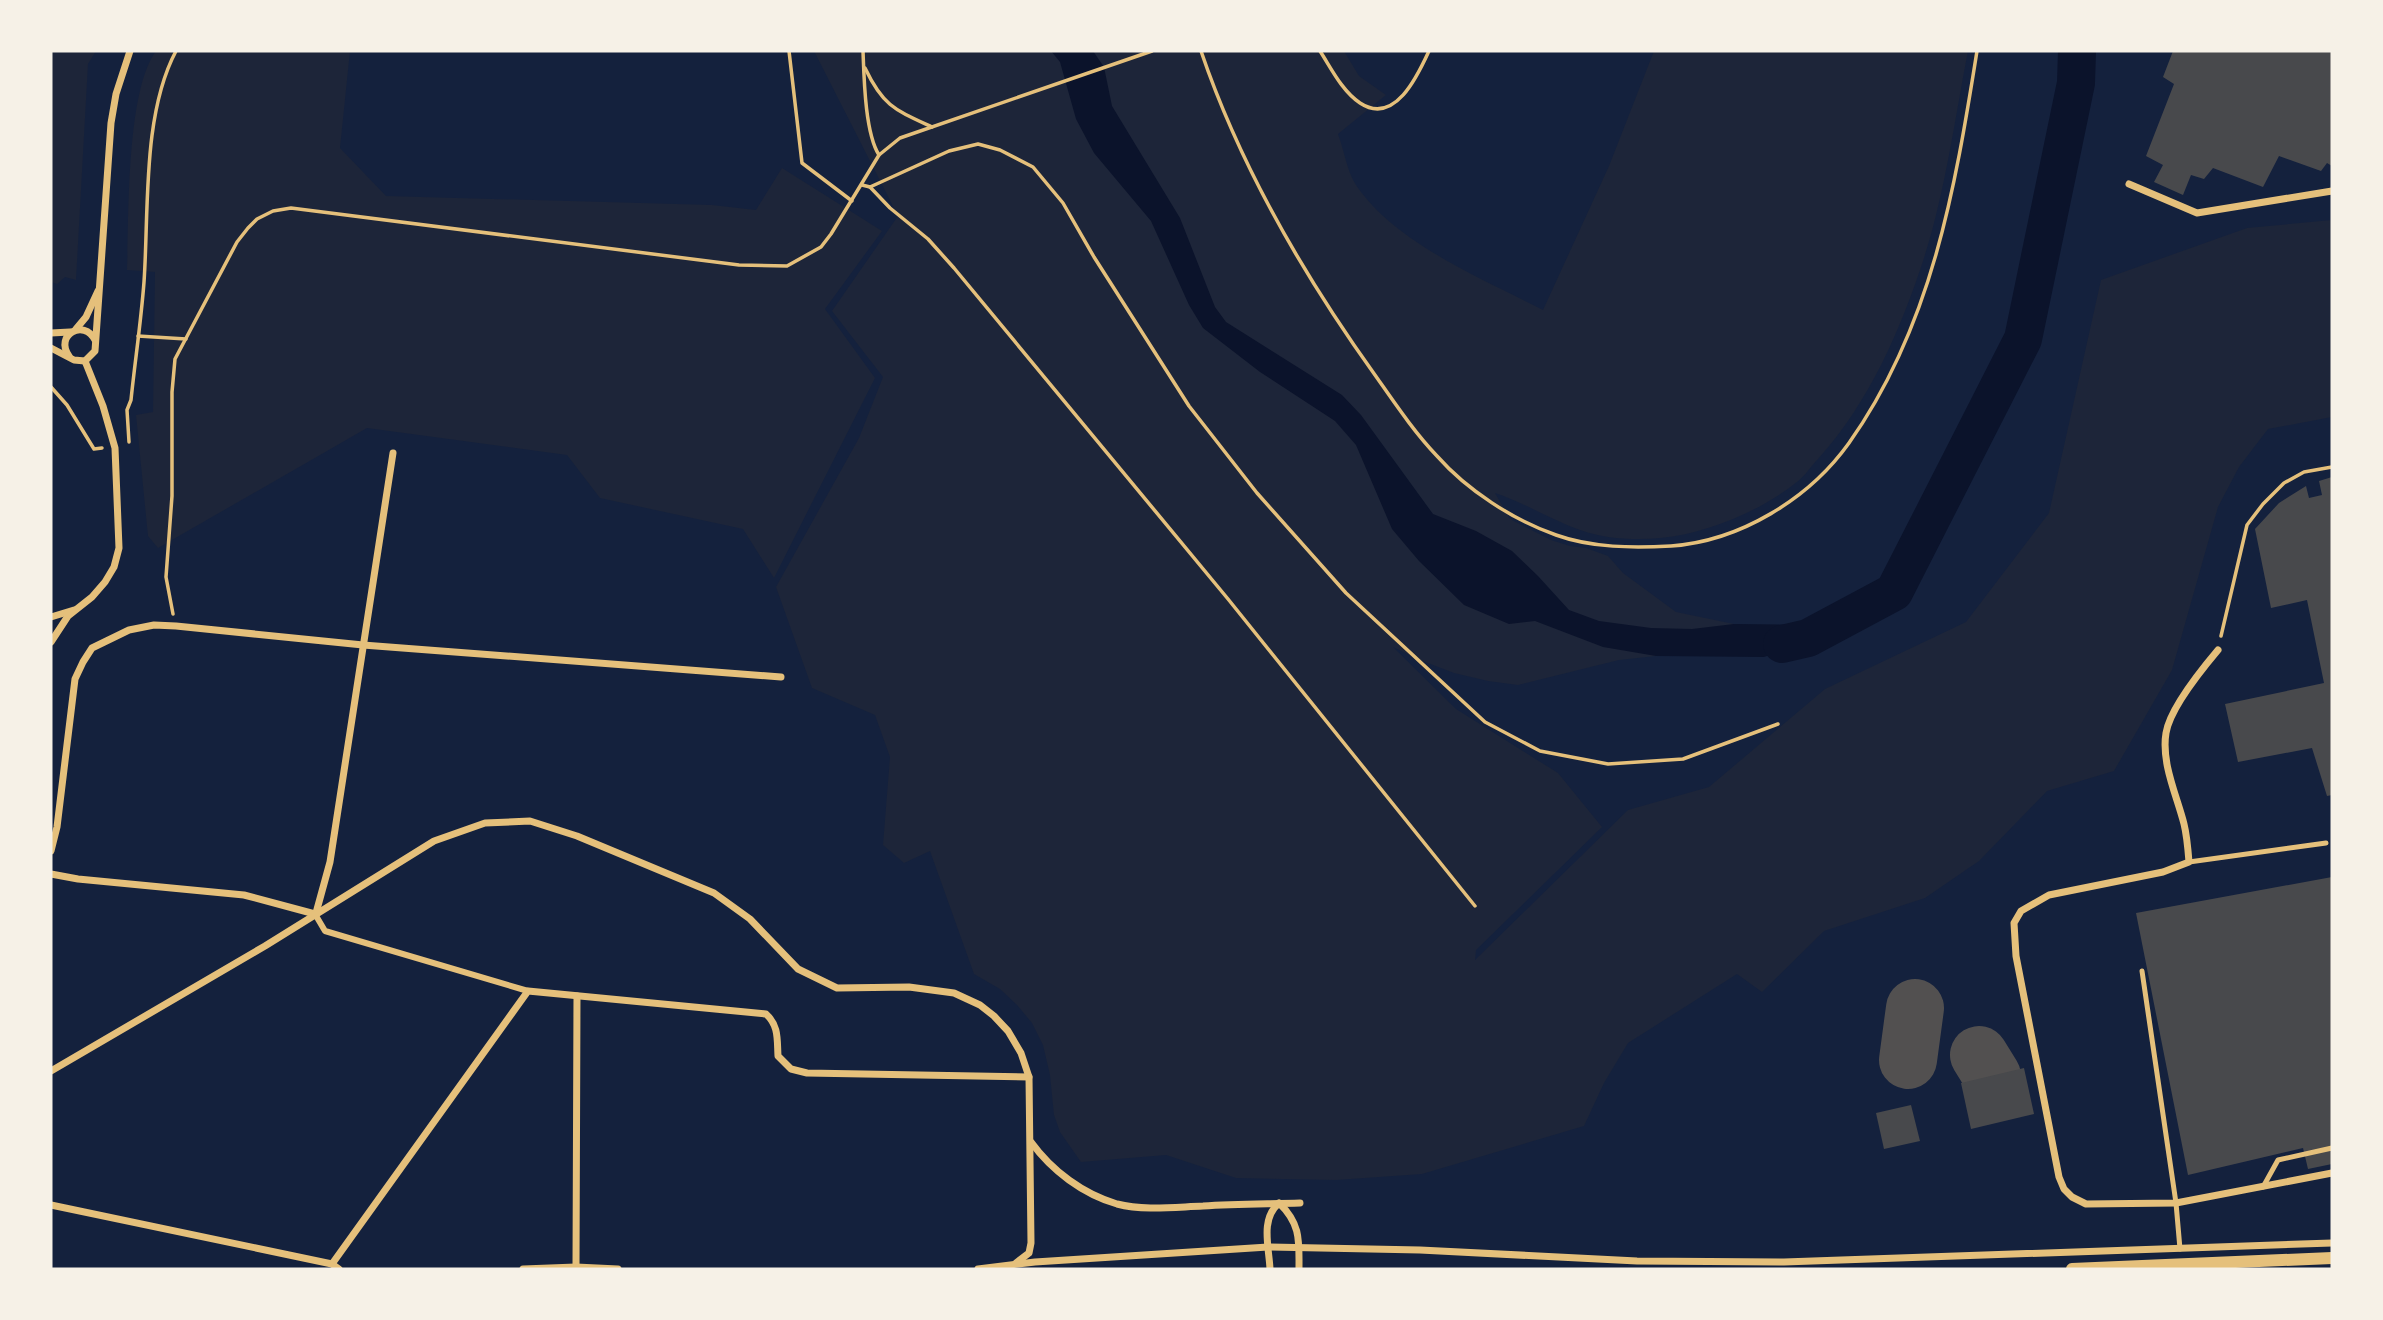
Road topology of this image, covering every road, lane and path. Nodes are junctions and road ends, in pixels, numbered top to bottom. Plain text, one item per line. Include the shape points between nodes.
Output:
1 (130, 51) edge
2 (176, 51) edge
3 (788, 51) edge
4 (863, 51) edge
5 (1152, 51) edge
6 (1201, 51) edge
7 (1320, 51) edge
8 (1429, 51) edge
9 (1976, 51) edge
10 (864, 66) junction
11 (932, 127) junction
12 (879, 155) junction
13 (2129, 184) dead end
14 (862, 185) junction
15 (870, 187) junction
16 (2332, 191) edge
17 (852, 201) junction
18 (101, 280) junction
19 (73, 331) junction
20 (51, 333) edge
21 (138, 336) junction
22 (186, 338) junction
23 (96, 341) junction
24 (51, 348) edge
25 (69, 357) junction
26 (85, 361) junction
27 (51, 387) edge
28 (115, 447) junction
29 (394, 453) dead end
30 (2332, 467) edge
31 (75, 610) junction
32 (51, 617) edge
33 (176, 626) junction
34 (51, 642) edge
35 (363, 645) junction
36 (2218, 650) joint
37 (781, 677) dead end
38 (1778, 724) dead end
39 (2326, 843) dead end
40 (51, 851) edge
41 (2189, 862) junction
42 (51, 874) edge
43 (1475, 906) dead end
44 (315, 914) junction
45 (2142, 971) dead end
46 (527, 991) junction
47 (577, 996) junction
48 (51, 1071) edge
49 (1029, 1077) junction
50 (1031, 1141) junction
51 (2332, 1149) edge
52 (2332, 1173) edge
53 (2263, 1187) junction
54 (1279, 1203) junction
55 (1300, 1203) dead end
56 (2176, 1203) junction
57 (51, 1205) edge
58 (2332, 1243) edge
59 (1268, 1247) junction
60 (1298, 1247) junction
61 (2180, 1249) junction
62 (2332, 1258) edge
63 (1011, 1265) junction
64 (1299, 1265) edge
65 (1269, 1266) edge
66 (2234, 1266) edge
67 (336, 1267) edge
68 (576, 1267) junction
69 (523, 1269) edge
70 (618, 1269) edge
71 (978, 1269) edge
72 (2072, 1269) edge

1 - 18 street via 111,123
2 - 21 path via 163,78 151,142
3 - 17 path via 802,163
4 - 10 path
5 - 11 path
6 - 9 path via 1241,149 1304,269 1351,342 1438,458 1489,499 1557,536 1654,547 1715,539 1759,520 1818,477 1870,410 1902,348 1937,257 1960,156
7 - 8 path via 1347,91 1362,104 1378,108 1408,92
10 - 11 path via 887,103
10 - 12 path via 873,145
11 - 12 path via 900,138
12 - 14 path
13 - 16 street via 2197,213
14 - 15 path
14 - 17 path
15 - 38 path via 949,151 978,144 1033,167 1063,203 1189,406 1257,493 1346,593 1485,722 1540,751 1608,764 1683,759
15 - 43 path via 954,268
17 - 22 path via 821,247 788,265 762,266 291,208 273,211 257,219 237,242
18 - 19 street via 86,317
18 - 23 street
19 - 20 street
19 - 23 street via 90,332
19 - 25 street via 64,346
21 - 22 path
21 - 28 path via 127,410 130,447
22 - 33 path via 175,359 172,392 166,577
23 - 26 street via 95,351
24 - 25 street
25 - 26 street
26 - 28 street
27 - 28 path via 94,449
28 - 31 street via 117,558 105,582
29 - 35 street
30 - 36 path via 2304,472 2284,483 2247,525
31 - 32 street
31 - 34 street
33 - 35 street
33 - 40 street via 129,630 92,648 75,679
35 - 37 street
35 - 44 street via 330,862
36 - 41 street via 2197,674 2166,732
39 - 41 lane
41 - 56 street via 2163,872 2049,895 2021,911 2014,923 2016,956 2064,1189 2086,1205
42 - 44 street via 243,895
44 - 46 street via 325,931
44 - 48 street
44 - 49 street via 434,841 485,823 530,821 714,893 750,919 798,969 837,988 909,987 954,993 980,1005 995,1016 1021,1053
45 - 56 lane
46 - 47 street
46 - 67 street
47 - 49 street via 765,1014 777,1031 778,1056 791,1069 807,1073
47 - 68 street
49 - 50 street
50 - 54 street via 1045,1161 1066,1177 1119,1204 1153,1208
50 - 63 street via 1031,1248
51 - 53 lane via 2278,1160
52 - 53 street
53 - 56 street
54 - 55 street
54 - 59 street via 1268,1220
54 - 60 street via 1294,1223
56 - 61 lane
57 - 67 street
58 - 61 street
59 - 60 street
59 - 63 street
59 - 65 street
60 - 61 street via 1637,1261 1784,1262
60 - 64 street
62 - 66 street
63 - 71 street
66 - 72 street
68 - 69 street
68 - 70 street

